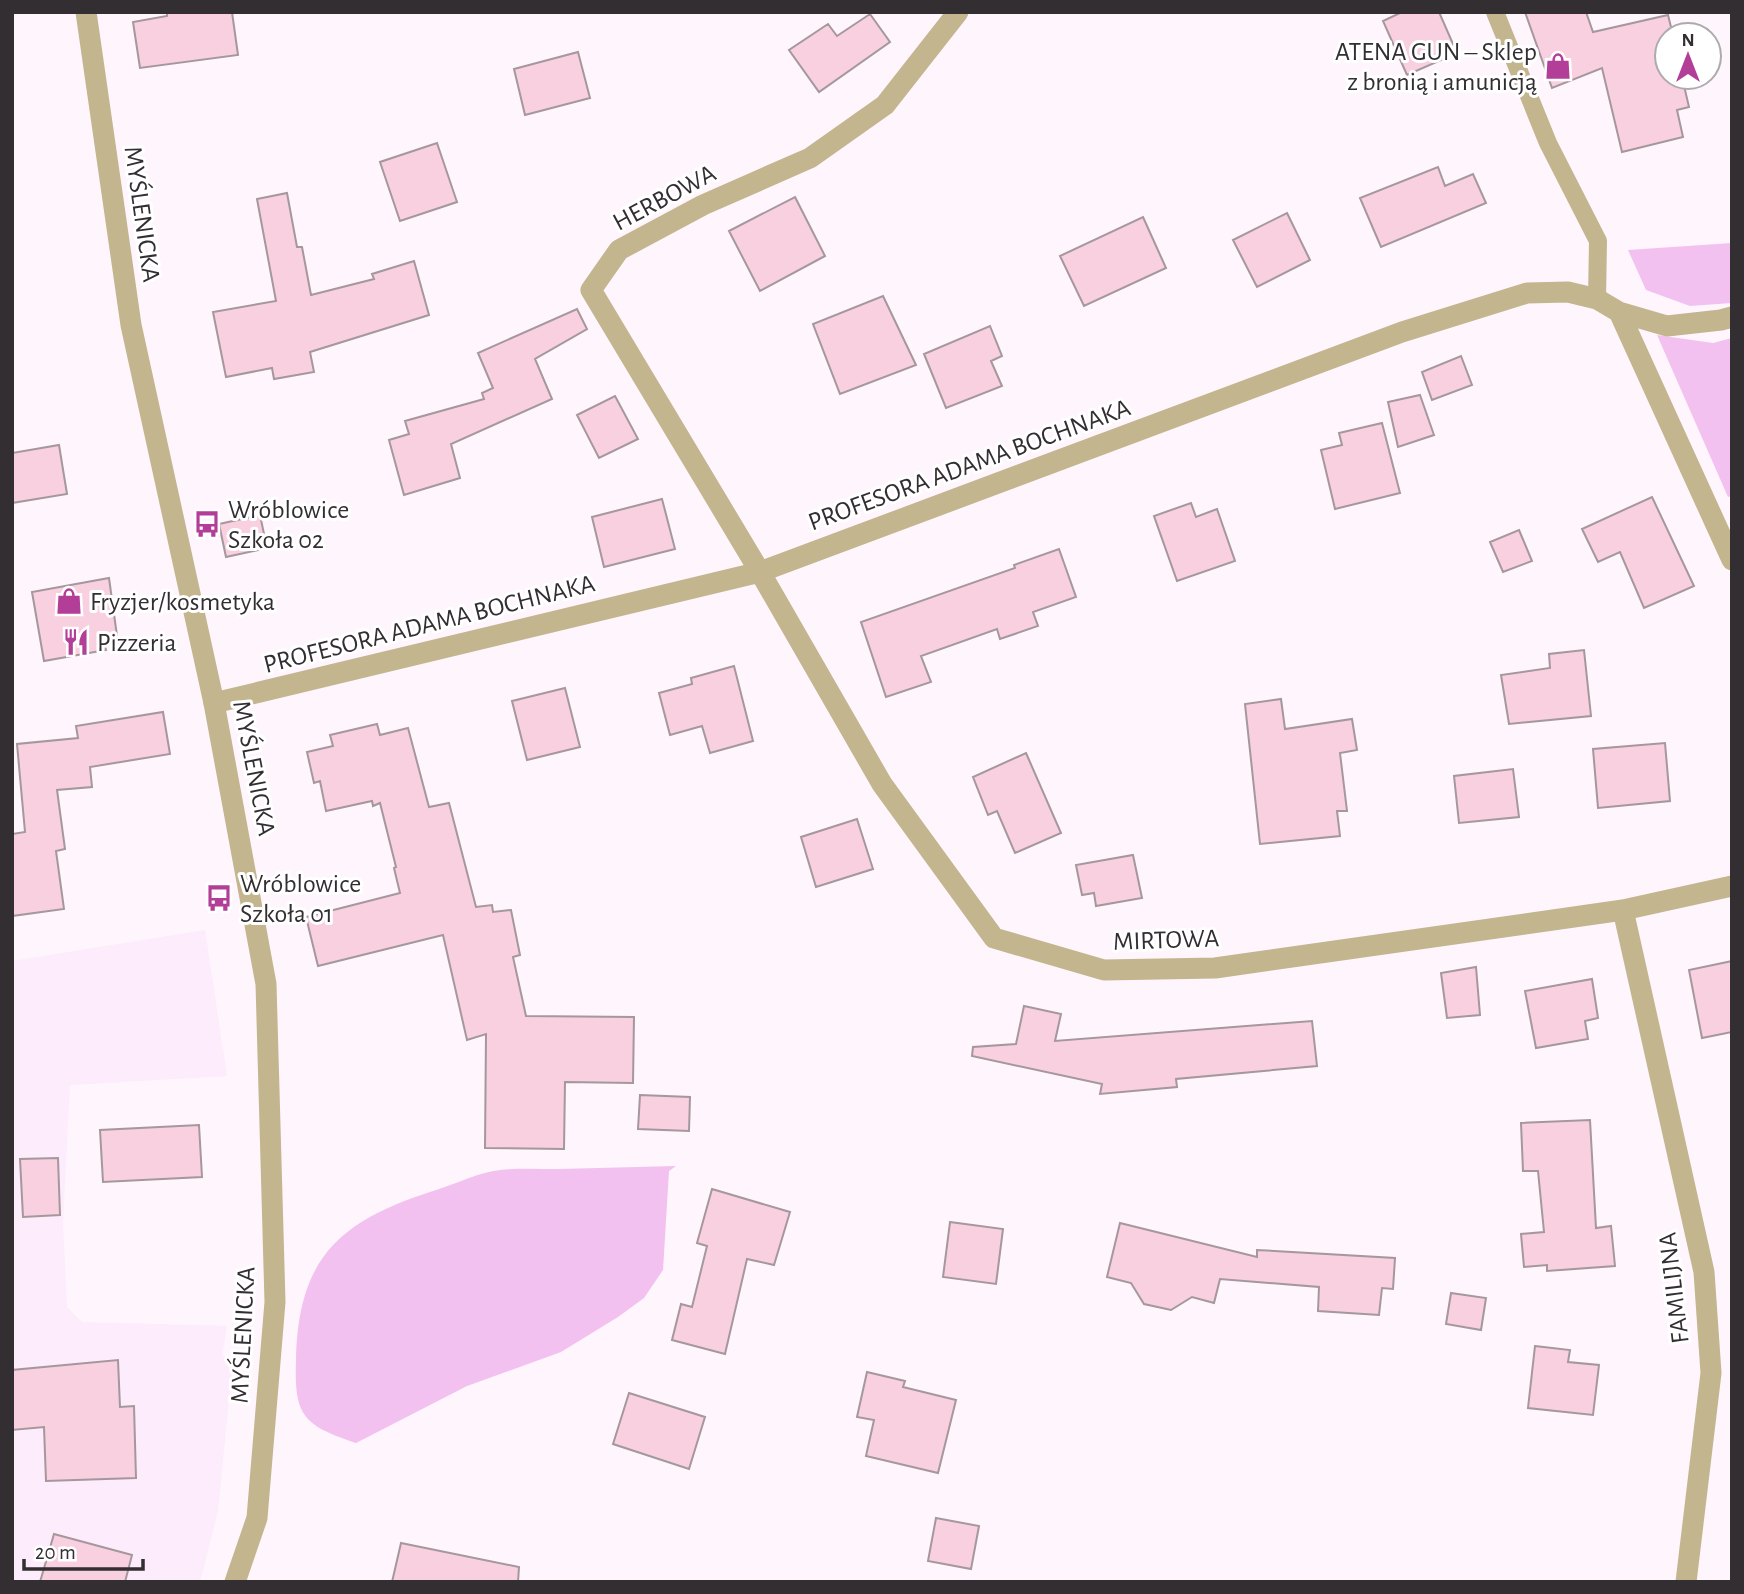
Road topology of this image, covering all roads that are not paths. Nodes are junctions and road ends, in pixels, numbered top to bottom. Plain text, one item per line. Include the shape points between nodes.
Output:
1 (86, 12) edge
2 (958, 12) edge
3 (1495, 12) edge
4 (1597, 299) junction
5 (1619, 312) junction
6 (1732, 317) edge
7 (1732, 560) edge
8 (760, 572) junction
9 (214, 703) junction
10 (1732, 886) edge
11 (1623, 911) junction
12 (235, 1582) edge
13 (1686, 1582) edge

1 - 9 street, MYŚLENICKA via 131,325
2 - 8 street, HERBOWA via 886,105 810,158 703,205 620,250 591,290
3 - 4 lane via 1548,143 1598,240
4 - 5 street, PROFESORA ADAMA BOCHNAKA
4 - 8 street, PROFESORA ADAMA BOCHNAKA via 1568,292 1527,293 1450,316
5 - 6 street, PROFESORA ADAMA BOCHNAKA via 1667,326
5 - 7 street
8 - 9 street, PROFESORA ADAMA BOCHNAKA
8 - 11 street, MIRTOWA via 882,784 994,938 1104,970 1215,968
9 - 12 street, MYŚLENICKA via 267,984 275,1302 257,1518
10 - 11 street, MIRTOWA
11 - 13 street, FAMILIJNA via 1704,1272 1711,1373

